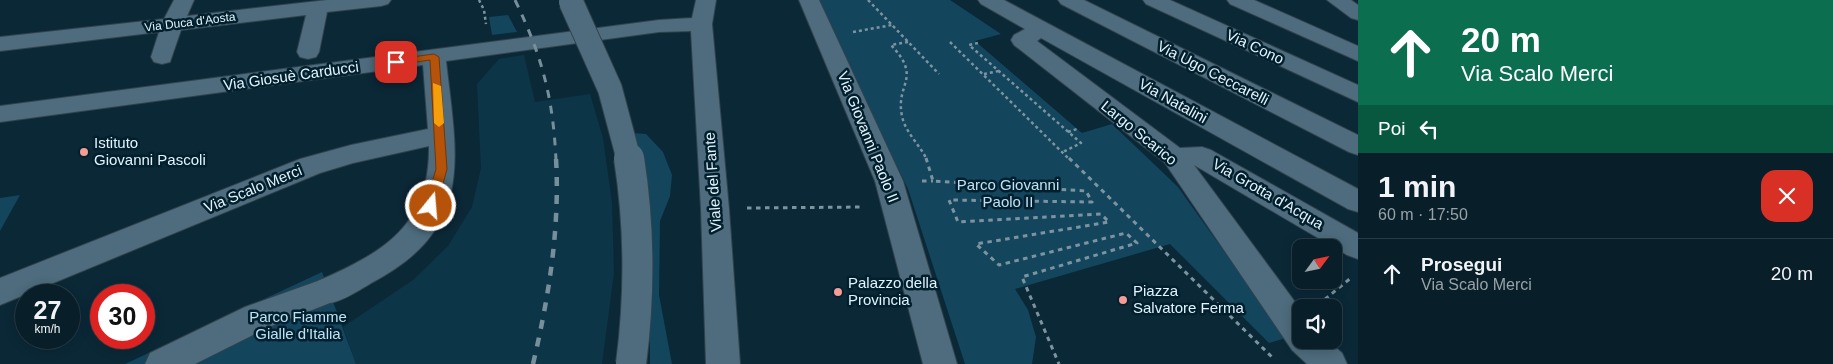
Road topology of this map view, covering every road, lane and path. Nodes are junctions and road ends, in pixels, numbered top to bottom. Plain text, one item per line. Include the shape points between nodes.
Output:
1 (184, 0) edge
2 (381, 0) edge
3 (809, 0) edge
4 (868, 0) edge
5 (988, 0) edge
6 (1068, 0) edge
7 (1153, 0) edge
8 (1237, 0) edge
9 (1337, 0) edge
10 (570, 1) edge
11 (318, 8) junction
12 (703, 12) edge
13 (1358, 14) edge
14 (172, 24) junction
15 (892, 25) junction
16 (874, 28) dead end
17 (1042, 29) junction
18 (908, 42) junction
19 (950, 42) dead end
20 (978, 43) dead end
21 (0, 44) edge
22 (308, 52) dead end
23 (1358, 54) edge
24 (162, 57) dead end
25 (434, 57) junction
26 (998, 71) junction
27 (940, 74) dead end
28 (983, 74) junction
29 (1358, 94) edge
30 (0, 114) edge
31 (1078, 129) dead end
32 (1068, 132) junction
33 (440, 135) junction
34 (1358, 146) edge
35 (1063, 152) junction
36 (1174, 158) junction
37 (1358, 202) edge
38 (896, 206) junction
39 (715, 209) junction
40 (1358, 247) edge
41 (1358, 272) edge
42 (0, 292) edge
43 (1326, 299) edge
44 (1292, 324) edge
45 (1314, 349) edge
46 (162, 364) edge
47 (631, 364) edge
48 (722, 364) edge
49 (940, 364) edge
50 (1059, 364) edge
51 (1279, 364) edge
52 (1330, 364) edge

1 - 14 street
2 - 11 street, Via Duca d'Aosta
3 - 38 street, Via Giovanni Paolo II via 865,123
4 - 15 path
5 - 17 street, Via Natalini
6 - 34 street, Via Ugo Ceccarelli
7 - 29 street, Via Cono
8 - 23 street
9 - 13 street
10 - 47 street, bridge via 610,89 629,159 640,247
11 - 14 street, Via Duca d'Aosta
11 - 22 street
12 - 25 street, Via Giosuè Carducci via 659,26
12 - 39 street, Viale del Fante
14 - 21 street, Via Duca d'Aosta
14 - 24 street
15 - 16 path
15 - 18 path
17 - 36 street, Largo Scarico via 1022,40
17 - 37 street, Via Natalini
18 - 27 path
18 - 50 path via 891,46 903,56 908,71 902,115 908,131 925,155 933,181 1086,191 1092,202 949,200 958,222 1101,214 1109,222 976,244 1000,265 1126,233 1137,242 1022,276
19 - 28 path
20 - 26 path via 969,45
25 - 30 street, Via Giosuè Carducci
25 - 33 street
26 - 28 path
26 - 32 path
28 - 35 path
31 - 32 path
32 - 35 path via 1081,143
33 - 42 street, Via Scalo Merci via 310,166
33 - 46 street via 442,169 436,195 426,218 390,259 365,274 257,317
35 - 51 path
36 - 40 street, Via Grotta d'Acqua via 1202,156
36 - 44 street, Largo Scarico
38 - 39 path
38 - 49 street, Via Giovanni Paolo II
39 - 48 street, Viale del Fante
41 - 43 path
45 - 52 street

